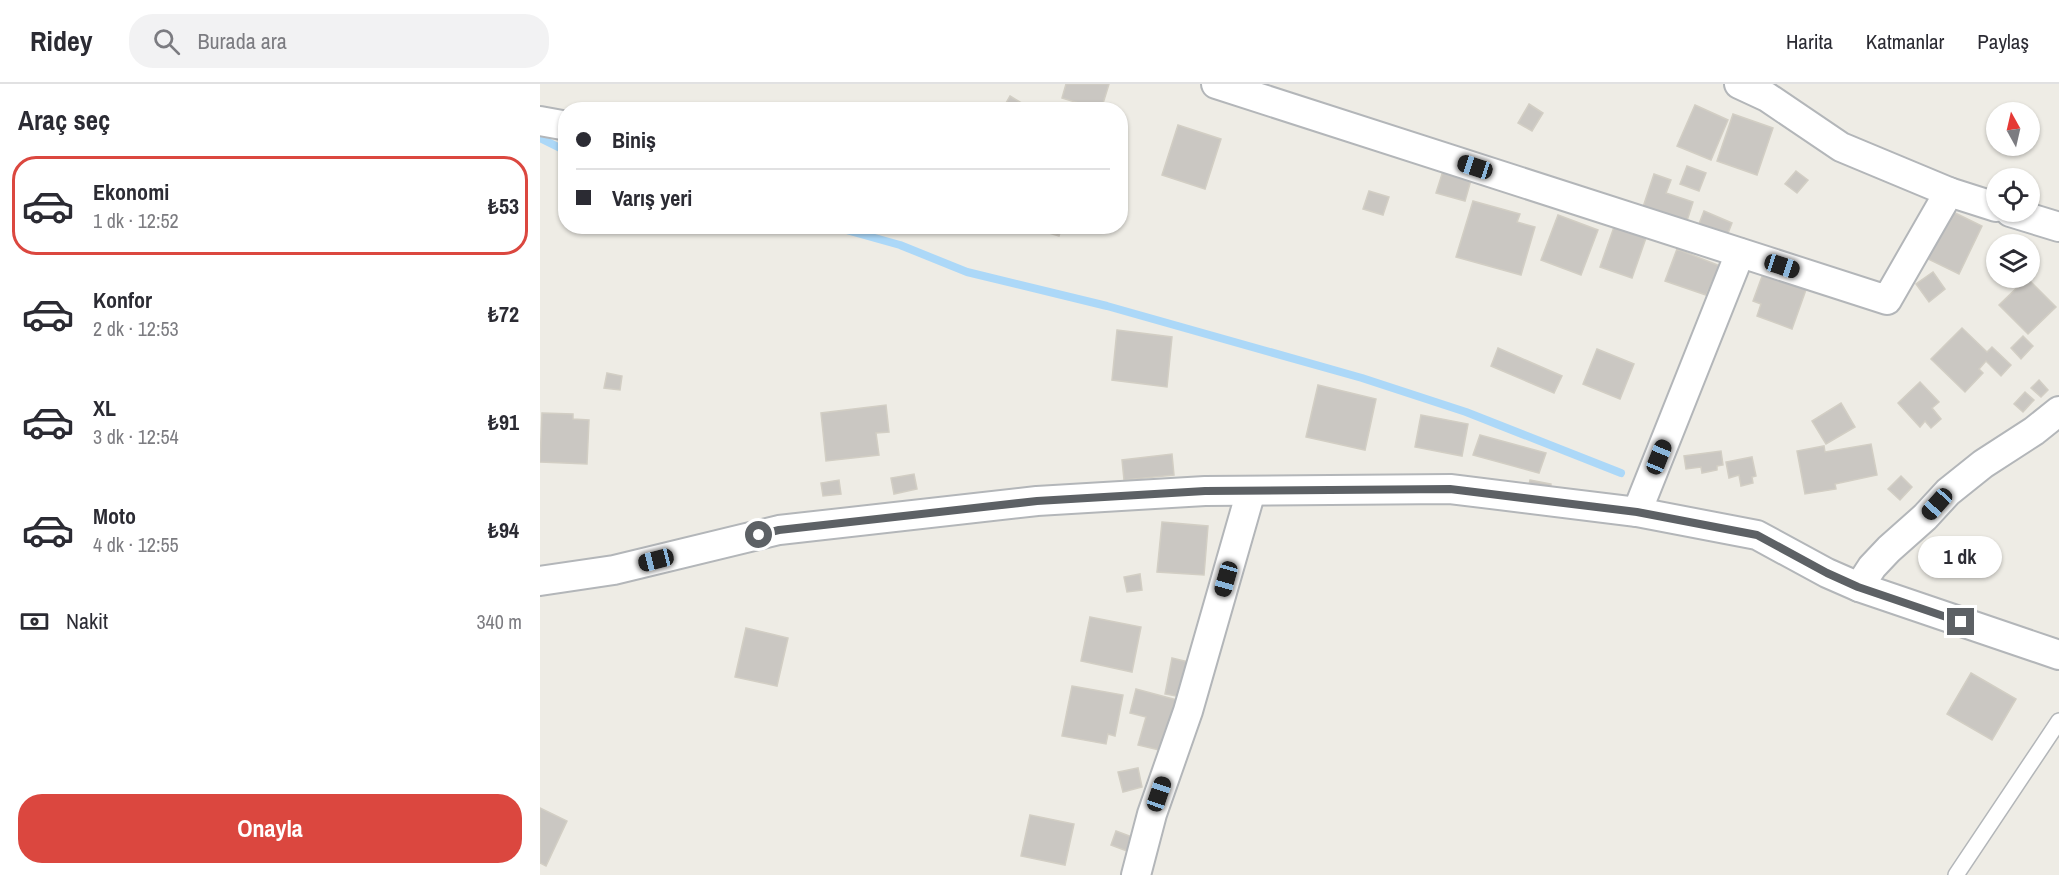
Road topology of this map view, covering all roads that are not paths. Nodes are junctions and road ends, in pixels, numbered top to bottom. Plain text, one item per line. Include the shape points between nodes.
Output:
1 (1739, 84) edge
2 (1227, 86) edge
3 (1949, 192) junction
4 (1986, 204) edge
5 (2040, 221) edge
6 (2059, 227) edge
7 (1740, 253) junction
8 (2059, 411) edge
9 (1251, 491) junction
10 (1637, 512) junction
11 (540, 581) edge
12 (1858, 587) junction
13 (2059, 655) edge
14 (2059, 721) edge
15 (1136, 875) edge
16 (1956, 875) edge

1 - 3 street via 1767,97 1841,147
2 - 7 street
3 - 4 street
3 - 7 street via 1887,300
5 - 6 street
7 - 10 street
8 - 12 street via 1948,492 1889,549
9 - 10 street via 1450,489
9 - 11 street via 1037,501 779,530 614,570
9 - 15 street
10 - 12 street via 1757,535
12 - 13 street
14 - 16 lane

